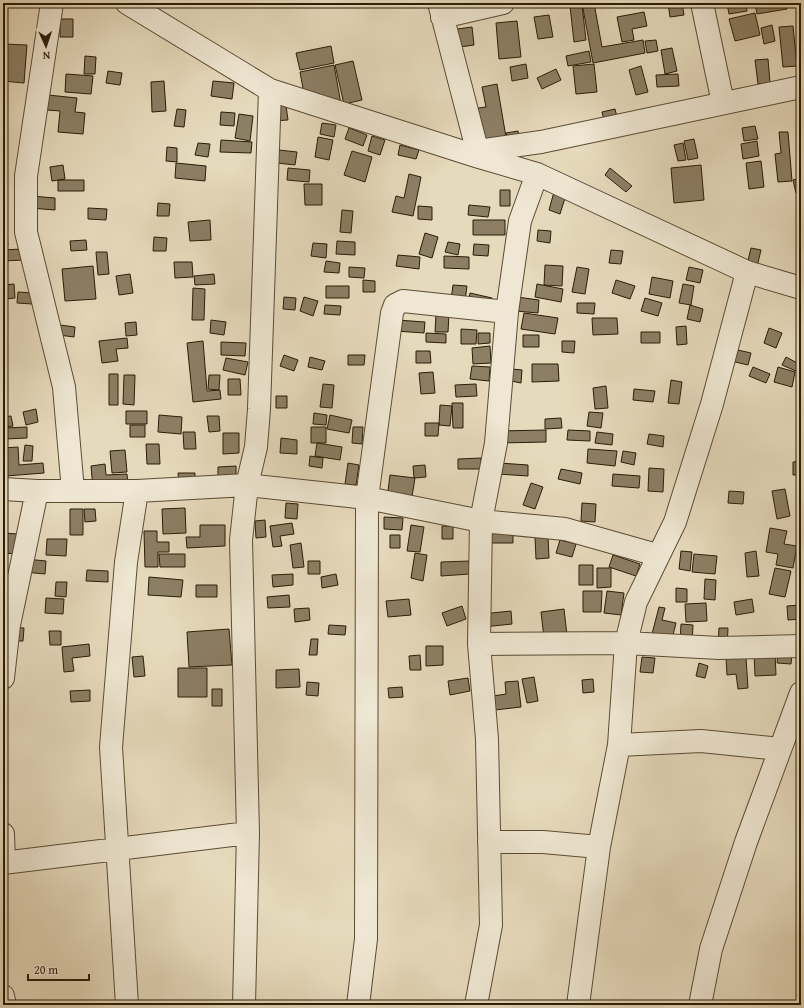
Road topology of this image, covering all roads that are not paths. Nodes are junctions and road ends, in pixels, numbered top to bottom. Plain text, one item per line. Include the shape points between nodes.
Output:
1 (52, 3) edge
2 (127, 3) edge
3 (502, 3) edge
4 (702, 3) edge
5 (440, 10) edge
6 (801, 88) edge
7 (270, 90) junction
8 (723, 103) junction
9 (479, 154) junction
10 (537, 174) junction
11 (747, 272) junction
12 (801, 288) edge
13 (507, 312) junction
14 (246, 484) junction
15 (3, 489) edge
16 (37, 491) junction
17 (73, 491) junction
18 (137, 491) junction
19 (367, 498) junction
20 (481, 521) junction
21 (657, 555) junction
22 (626, 643) junction
23 (479, 644) junction
24 (801, 646) edge
25 (3, 678) edge
26 (801, 693) edge
27 (619, 745) junction
28 (780, 749) junction
29 (248, 833) junction
30 (3, 834) edge
31 (489, 842) junction
32 (599, 847) junction
33 (119, 849) junction
34 (3, 863) edge
35 (3, 996) edge
36 (5, 1005) edge
37 (127, 1005) edge
38 (244, 1005) edge
39 (358, 1005) edge
40 (476, 1005) edge
41 (578, 1005) edge
42 (700, 1005) edge

1 - 17 street via 26,176 26,232 64,387
2 - 7 street
3 - 5 street
4 - 8 street
5 - 9 street
6 - 8 street
7 - 9 street
7 - 14 street via 259,409 256,447
8 - 9 street
9 - 10 street
10 - 11 street
10 - 13 street via 520,221
11 - 12 street
11 - 21 street via 712,404 679,508
13 - 19 street via 403,301 396,305 392,313
13 - 20 street via 496,443
14 - 18 street
14 - 19 street
14 - 29 street via 241,540
15 - 16 street
16 - 17 street
16 - 25 street via 9,625
17 - 18 street
18 - 33 street via 126,562 111,748
19 - 20 street
19 - 39 street via 366,939
20 - 21 street via 565,529
20 - 23 street
21 - 22 street via 636,602
22 - 23 street
22 - 24 street via 719,648
22 - 27 street
23 - 31 street via 487,740
26 - 28 street
27 - 28 street via 701,741
27 - 32 street
28 - 42 street via 711,949
29 - 33 street
29 - 38 street
30 - 34 street
31 - 32 street via 543,842
31 - 40 street via 491,925
32 - 41 street
33 - 34 street
33 - 37 street
35 - 36 street

